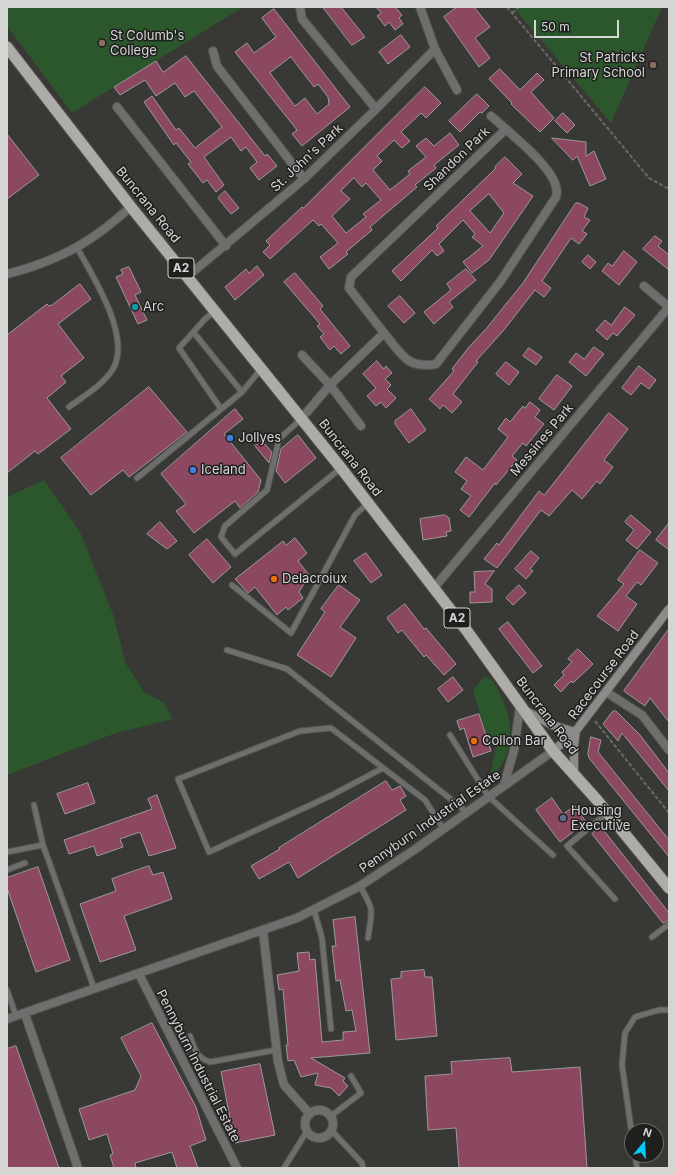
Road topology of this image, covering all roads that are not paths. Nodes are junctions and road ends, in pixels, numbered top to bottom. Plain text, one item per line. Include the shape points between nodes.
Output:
1 (300, 7) edge
2 (420, 7) edge
3 (7, 47) edge
4 (435, 49) junction
5 (213, 51) dead end
6 (457, 90) dead end
7 (117, 107) dead end
8 (376, 110) junction
9 (491, 116) dead end
10 (506, 129) junction
11 (304, 179) junction
12 (132, 206) junction
13 (76, 246) junction
14 (226, 246) junction
15 (7, 274) edge
16 (188, 276) junction
17 (644, 286) dead end
18 (669, 307) edge
19 (216, 310) junction
20 (384, 332) junction
21 (194, 333) junction
22 (302, 355) dead end
23 (262, 368) junction
24 (330, 385) junction
25 (242, 392) junction
26 (69, 407) dead end
27 (221, 409) junction
28 (301, 419) junction
29 (361, 426) dead end
30 (341, 468) junction
31 (137, 478) dead end
32 (368, 503) junction
33 (232, 585) dead end
34 (433, 589) junction
35 (669, 608) edge
36 (227, 650) dead end
37 (606, 692) junction
38 (522, 708) junction
39 (576, 731) junction
40 (450, 734) dead end
41 (669, 750) edge
42 (553, 751) junction
43 (383, 768) junction
44 (574, 775) junction
45 (504, 785) junction
46 (488, 796) junction
47 (34, 805) dead end
48 (467, 812) junction
49 (607, 813) junction
50 (444, 830) junction
51 (43, 845) junction
52 (7, 852) edge
53 (553, 856) dead end
54 (25, 863) dead end
55 (7, 870) edge
56 (360, 886) junction
57 (669, 888) edge
58 (615, 899) dead end
59 (314, 910) junction
60 (669, 924) edge
61 (264, 931) junction
62 (652, 937) dead end
63 (368, 938) dead end
64 (138, 974) junction
65 (94, 988) junction
66 (7, 990) edge
67 (669, 1010) edge
68 (25, 1014) junction
69 (16, 1016) junction
70 (7, 1019) edge
71 (331, 1029) dead end
72 (190, 1036) dead end
73 (276, 1050) junction
74 (351, 1076) dead end
75 (310, 1114) junction
76 (331, 1116) junction
77 (630, 1123) edge
78 (332, 1131) junction
79 (307, 1132) junction
80 (78, 1168) edge
81 (237, 1168) edge
82 (284, 1168) edge
83 (364, 1168) edge

1 - 8 street via 302,19
2 - 4 street
3 - 12 highway, Buncrana Road / A2
4 - 6 street
4 - 8 street, St. John's Park
5 - 11 street via 217,66
7 - 14 street
8 - 11 street, St. John's Park
9 - 10 street
10 - 20 street, Shandon Park via 351,277 349,288
10 - 20 street, Shandon Park via 554,179 558,190 556,197 500,282 436,364 423,366 409,363
11 - 14 street, St. John's Park
12 - 13 street via 100,233
12 - 16 highway, Buncrana Road / A2
13 - 15 street via 31,268
13 - 26 lane via 104,298 116,332 117,355 113,368 106,378
14 - 16 street, St. John's Park
16 - 19 highway, Buncrana Road / A2
17 - 18 street, Messines Park
18 - 34 street, Messines Park
19 - 21 lane
19 - 23 highway, Buncrana Road / A2
20 - 24 street
21 - 25 lane
21 - 27 lane via 179,348
22 - 24 street
23 - 25 lane
23 - 28 highway, Buncrana Road / A2
24 - 28 street
24 - 29 street
25 - 27 lane
27 - 31 lane
28 - 30 highway, Buncrana Road / A2
28 - 30 lane via 279,439 267,490 225,526 221,537 235,554
30 - 32 highway, Buncrana Road / A2
32 - 33 lane via 355,515 291,633
32 - 34 highway, Buncrana Road / A2
34 - 38 highway, Buncrana Road / A2 via 467,631
35 - 37 main road, Racecourse Road
36 - 48 lane via 287,669
37 - 39 main road, Racecourse Road
37 - 41 street via 642,715
38 - 39 main road via 552,725
38 - 42 highway, Buncrana Road / A2
38 - 45 street via 511,764
39 - 42 main road, Racecourse Road
39 - 44 main road
40 - 46 lane
42 - 44 highway, Buncrana Road / A2
42 - 45 street, Pennyburn Industrial Estate
43 - 43 lane via 331,728 300,731 178,779 209,852 330,796
43 - 50 lane via 425,800
44 - 49 highway, Buncrana Road / A2
45 - 46 street, Pennyburn Industrial Estate
46 - 48 street, Pennyburn Industrial Estate
46 - 53 lane
47 - 51 lane
48 - 50 street, Pennyburn Industrial Estate
49 - 57 highway, Buncrana Road / A2
49 - 58 lane via 567,846
50 - 56 street, Pennyburn Industrial Estate
51 - 52 lane
51 - 65 lane
54 - 55 lane
56 - 59 street, Pennyburn Industrial Estate
56 - 63 lane via 373,914
59 - 61 street, Pennyburn Industrial Estate
59 - 71 lane via 322,938
60 - 62 lane
61 - 64 street, Pennyburn Industrial Estate
61 - 73 street
64 - 65 street, Pennyburn Industrial Estate
64 - 81 street, Pennyburn Industrial Estate
65 - 68 street, Pennyburn Industrial Estate
66 - 69 lane
67 - 77 lane via 659,1010 635,1017 625,1033 622,1065
68 - 69 street, Pennyburn Industrial Estate
68 - 80 street
69 - 70 street, Pennyburn Industrial Estate
72 - 73 lane via 196,1054 210,1062
73 - 75 street via 284,1085
74 - 76 lane via 361,1093
75 - 76 street via 324,1110
75 - 79 street via 305,1122
76 - 78 street
78 - 79 street via 320,1138 315,1138
78 - 83 lane
79 - 82 lane

